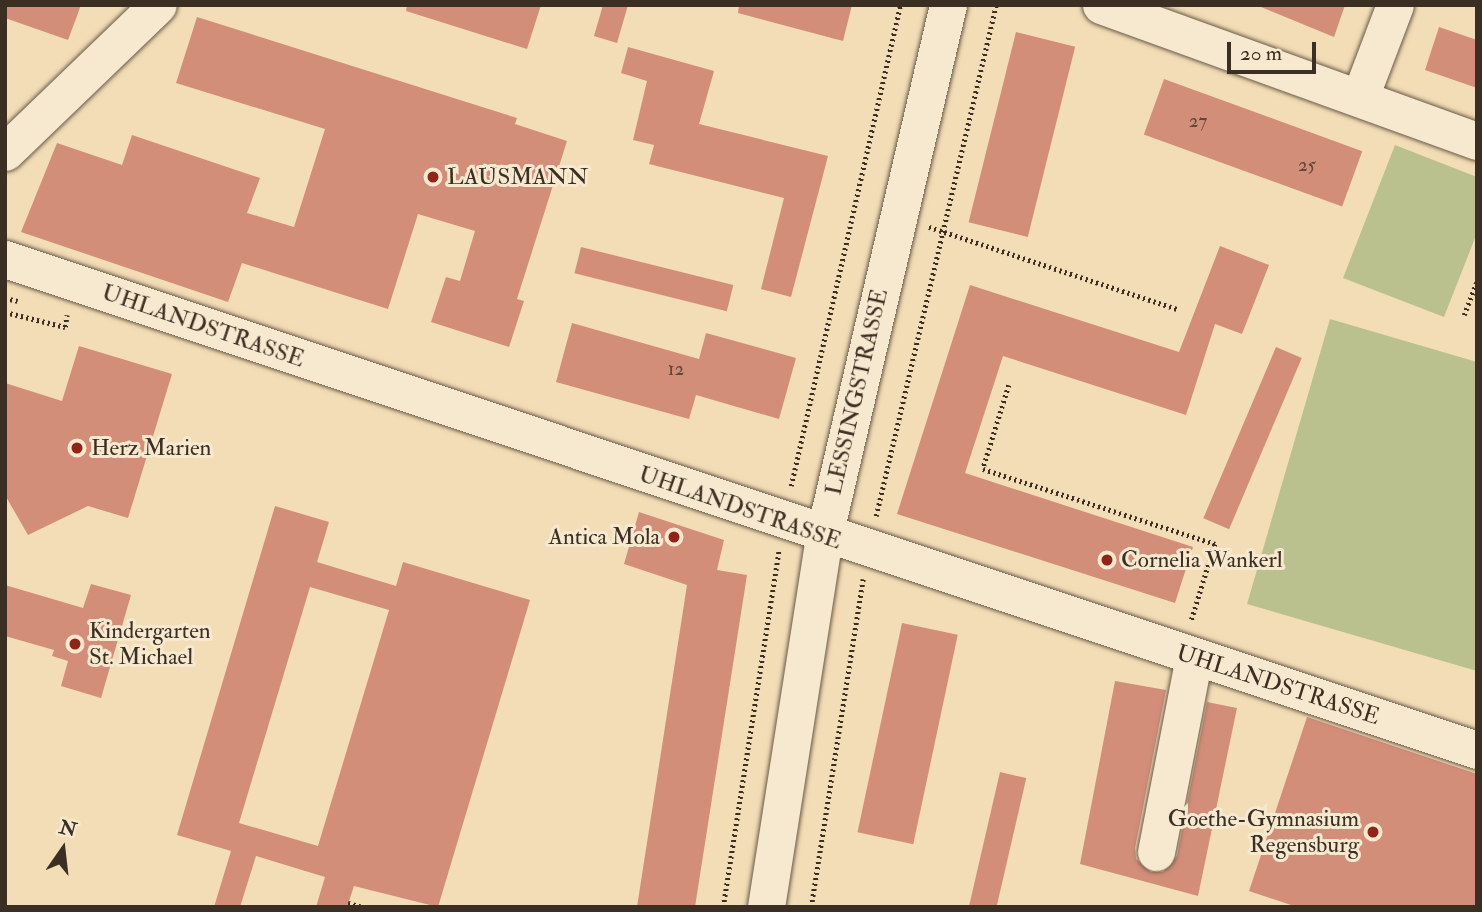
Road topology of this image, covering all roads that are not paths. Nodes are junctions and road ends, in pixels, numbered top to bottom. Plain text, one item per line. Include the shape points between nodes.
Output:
1 (158, 5) edge
2 (948, 5) edge
3 (1101, 5) edge
4 (1395, 5) edge
5 (1360, 97) junction
6 (1477, 141) edge
7 (5, 152) edge
8 (5, 259) edge
9 (824, 537) junction
10 (1187, 655) junction
11 (1477, 750) edge
12 (1156, 852) dead end
13 (766, 907) edge

1 - 7 street
2 - 9 street, LESSINGSTRASSE
3 - 5 street
4 - 5 street
5 - 6 street
8 - 9 street, UHLANDSTRASSE
9 - 10 street, UHLANDSTRASSE
9 - 13 street, LESSINGSTRASSE
10 - 11 street, UHLANDSTRASSE
10 - 12 street

